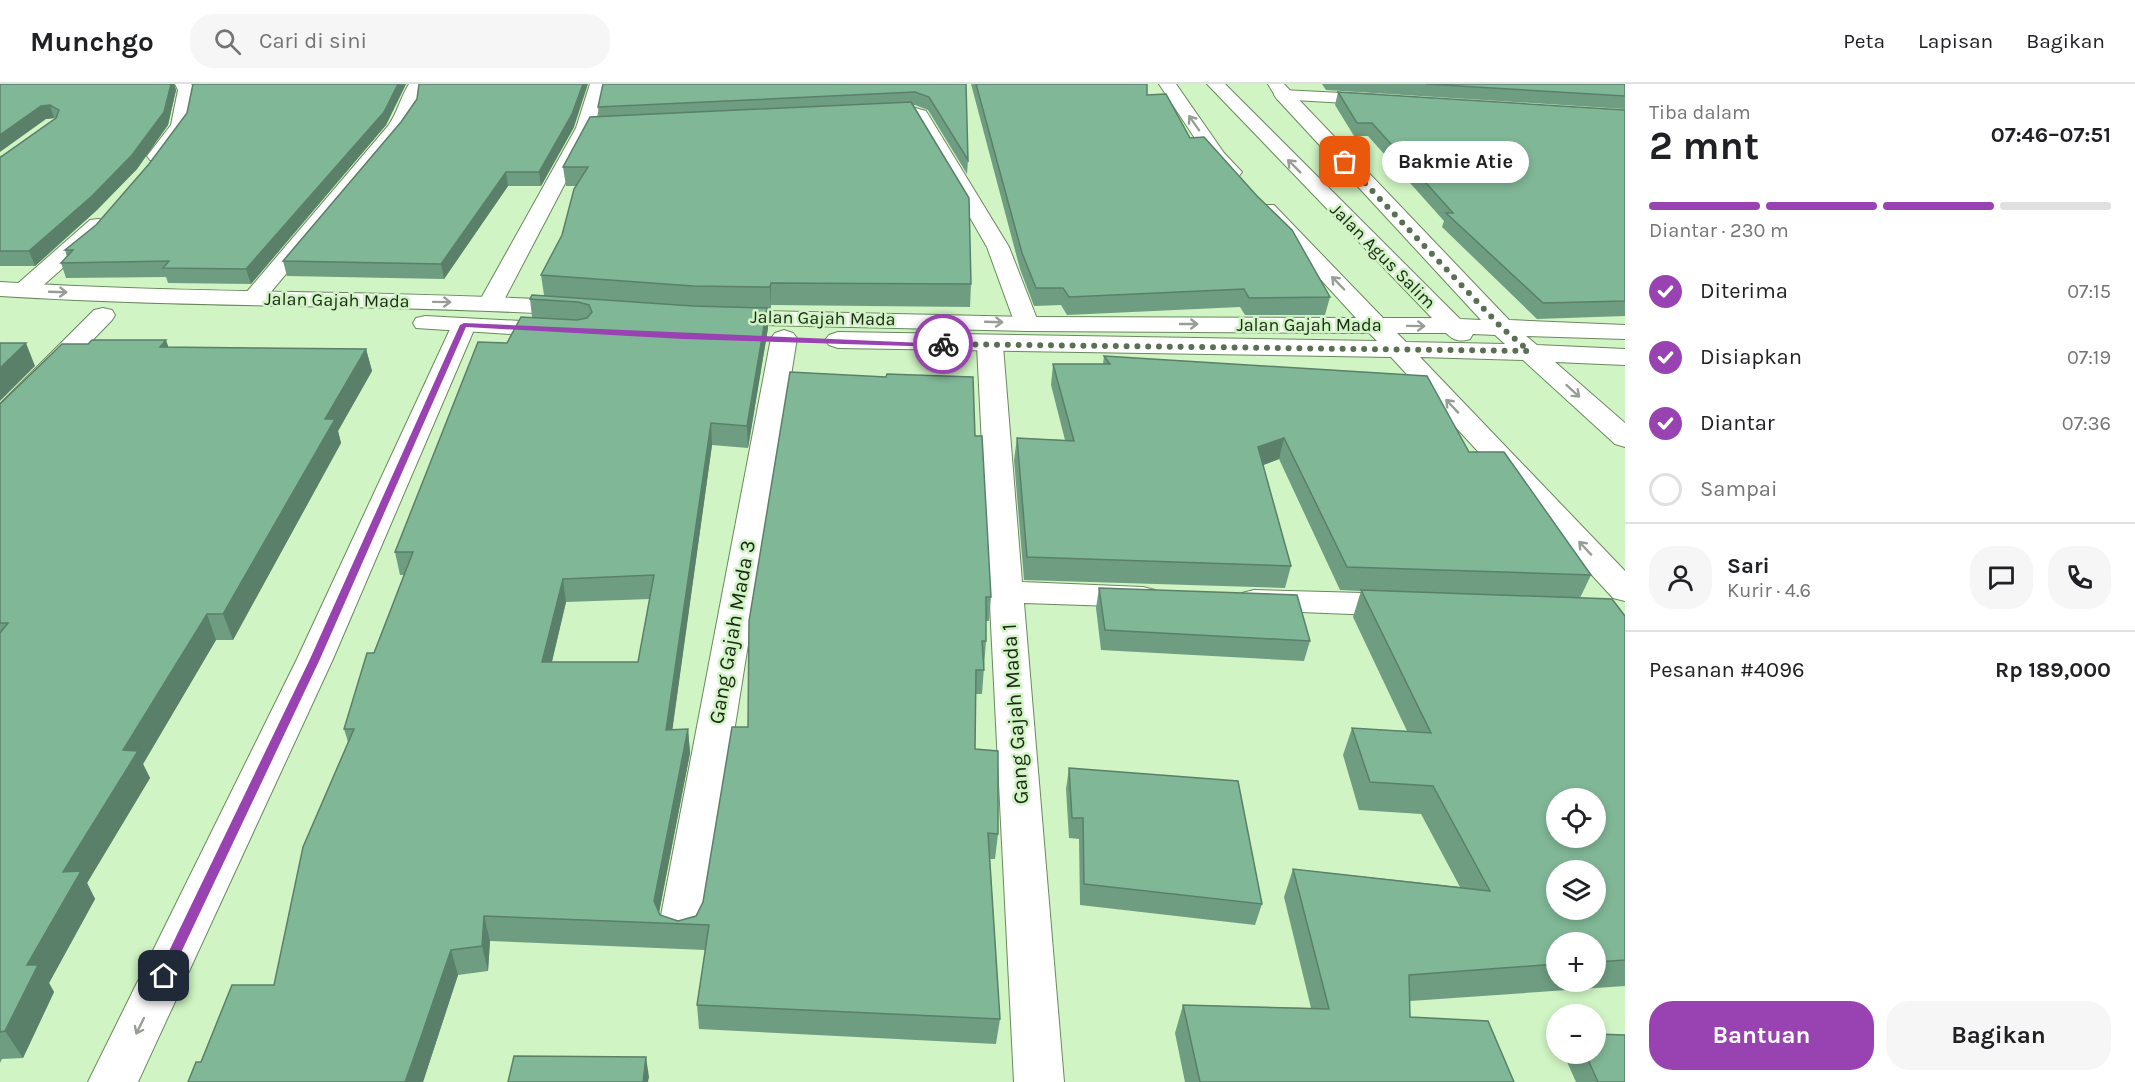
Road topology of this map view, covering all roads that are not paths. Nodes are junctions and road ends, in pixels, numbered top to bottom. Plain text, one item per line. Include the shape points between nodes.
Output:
1 (183, 84) edge
2 (417, 84) edge
3 (598, 84) edge
4 (1167, 84) edge
5 (1215, 84) edge
6 (1279, 90) edge
7 (1397, 101) edge
8 (858, 113) edge
9 (609, 126) edge
10 (585, 128) junction
11 (145, 172) edge
12 (113, 207) edge
13 (12, 290) edge
14 (253, 299) junction
15 (592, 310) edge
16 (0, 312) edge
17 (477, 314) junction
18 (103, 315) junction
19 (1027, 324) junction
20 (1378, 325) junction
21 (1453, 326) junction
22 (1502, 328) junction
23 (579, 331) edge
24 (1625, 332) edge
25 (784, 339) junction
26 (990, 346) junction
27 (1399, 349) junction
28 (1478, 350) junction
29 (1529, 351) junction
30 (1625, 357) edge
31 (0, 420) edge
32 (1625, 438) edge
33 (1006, 592) junction
34 (1173, 598) edge
35 (1221, 599) edge
36 (1617, 605) edge
37 (1435, 606) edge
38 (681, 926) edge
39 (113, 1082) edge
40 (1039, 1082) edge

1 - 11 street via 187,90 180,125
2 - 14 street via 409,97 408,111 395,130
3 - 10 street
20 -> 4 street via 1217,157
21 -> 5 street, Jalan Agus Salim
6 - 7 street
6 - 22 street
8 - 19 street via 905,110 920,115 998,247
9 - 10 street
10 - 17 street
12 - 13 street via 91,233
13 -> 14 street, Jalan Gajah Mada
14 -> 17 street, Jalan Gajah Mada
15 - 17 street, Jalan Gajah Mada
16 - 18 street, Jalan Gajah Mada
17 - 18 street, Jalan Gajah Mada
17 - 23 street, Jalan Gajah Mada
17 -> 39 street
18 - 31 street
19 -> 20 street, Jalan Gajah Mada
25 -> 19 street, Jalan Gajah Mada via 711,327
20 -> 21 street, Jalan Gajah Mada
20 - 27 street
21 - 22 street, Jalan Gajah Mada
21 - 28 street, Jalan Agus Salim
22 - 24 street, Jalan Gajah Mada
22 - 29 street
25 - 26 street, Jalan Gajah Mada
25 - 38 street, Gang Gajah Mada 3
26 - 27 street, Jalan Gajah Mada
26 - 33 street, Gang Gajah Mada 1
27 - 28 street, Jalan Gajah Mada
36 -> 27 street
28 - 29 street, Jalan Gajah Mada
29 - 30 street, Jalan Gajah Mada
29 -> 32 street
33 - 34 street
33 - 40 street, Gang Gajah Mada 1
35 - 37 street

